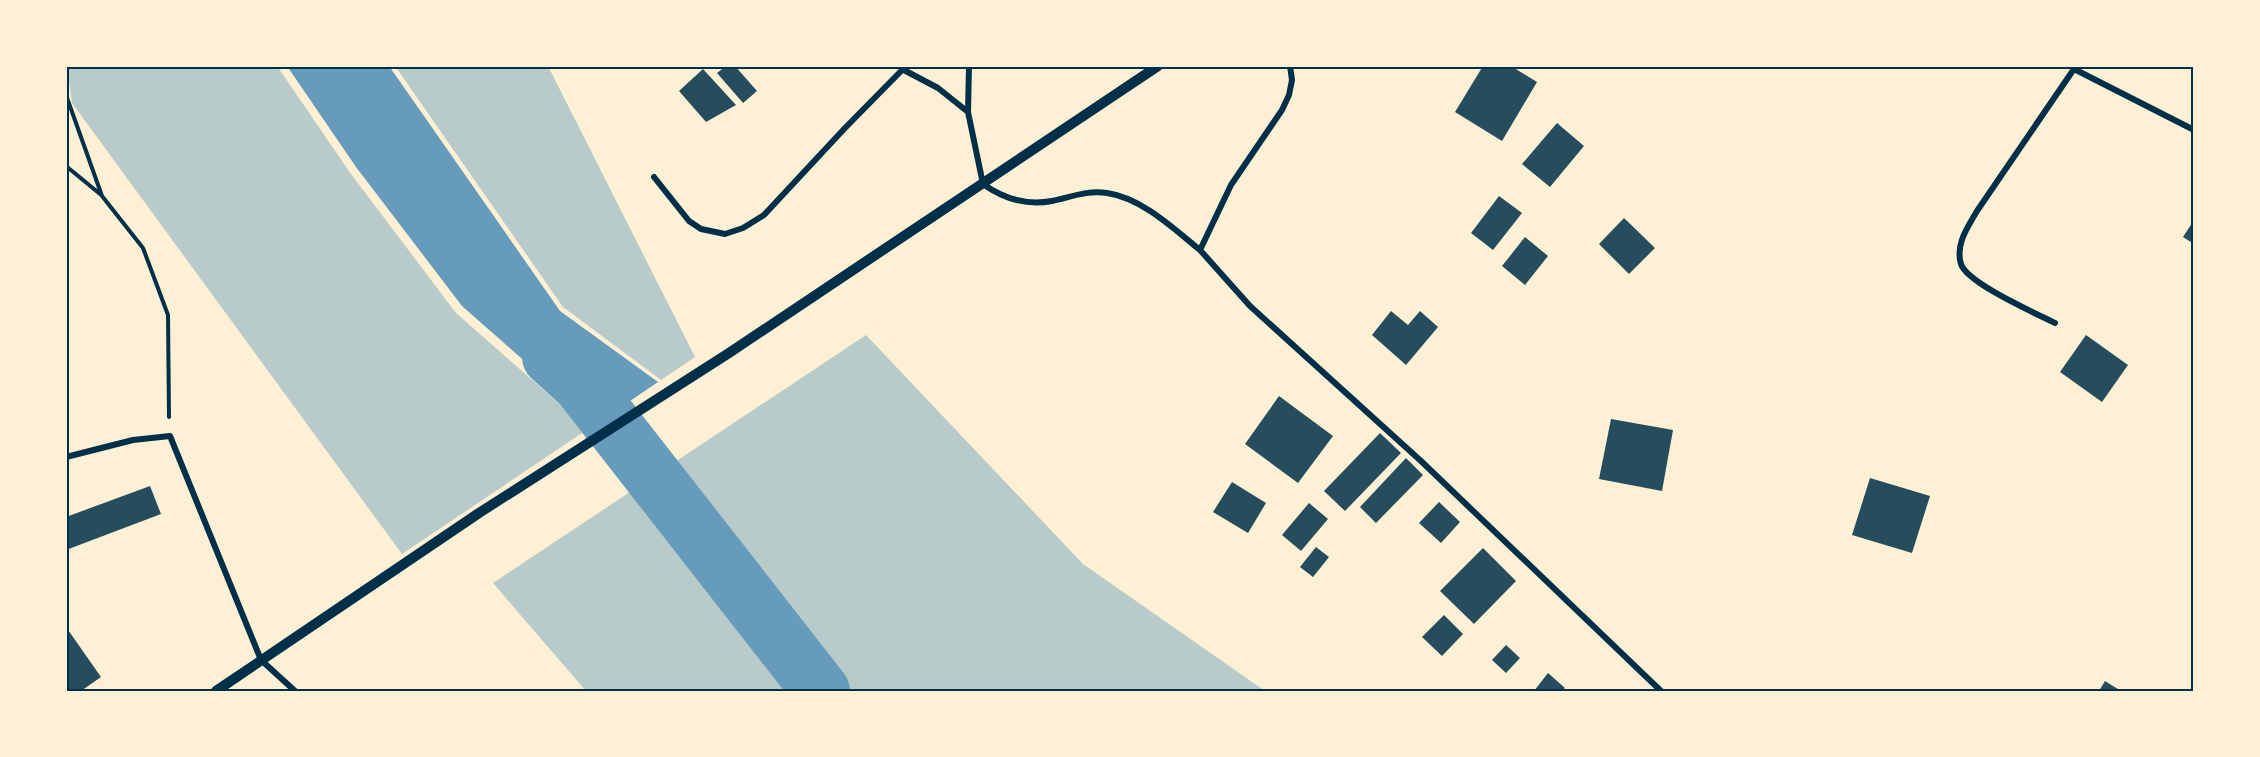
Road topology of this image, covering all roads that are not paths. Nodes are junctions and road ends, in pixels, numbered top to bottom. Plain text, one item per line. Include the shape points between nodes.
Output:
1 (969, 66) edge
2 (1158, 66) edge
3 (1290, 66) edge
4 (904, 68) edge
5 (2076, 68) edge
6 (968, 112) junction
7 (2194, 130) edge
8 (654, 177) dead end
9 (983, 184) junction
10 (1200, 250) junction
11 (2055, 323) dead end
12 (66, 457) edge
13 (261, 660) junction
14 (216, 691) edge
15 (295, 691) edge
16 (1661, 691) edge

1 - 6 street
2 - 9 street
3 - 10 street via 1292,80 1282,110 1231,185
4 - 6 street
4 - 8 street via 764,215 743,228 725,234 701,229 688,221
5 - 7 street
5 - 11 street via 1977,211 1965,232 1960,254 1961,266 1971,277
6 - 9 street
9 - 10 street via 1000,196 1022,202 1051,201 1093,192 1123,197 1169,225
9 - 13 street
10 - 16 street via 1250,306 1421,461
12 - 13 street via 133,440 170,436
13 - 14 street
13 - 15 street

